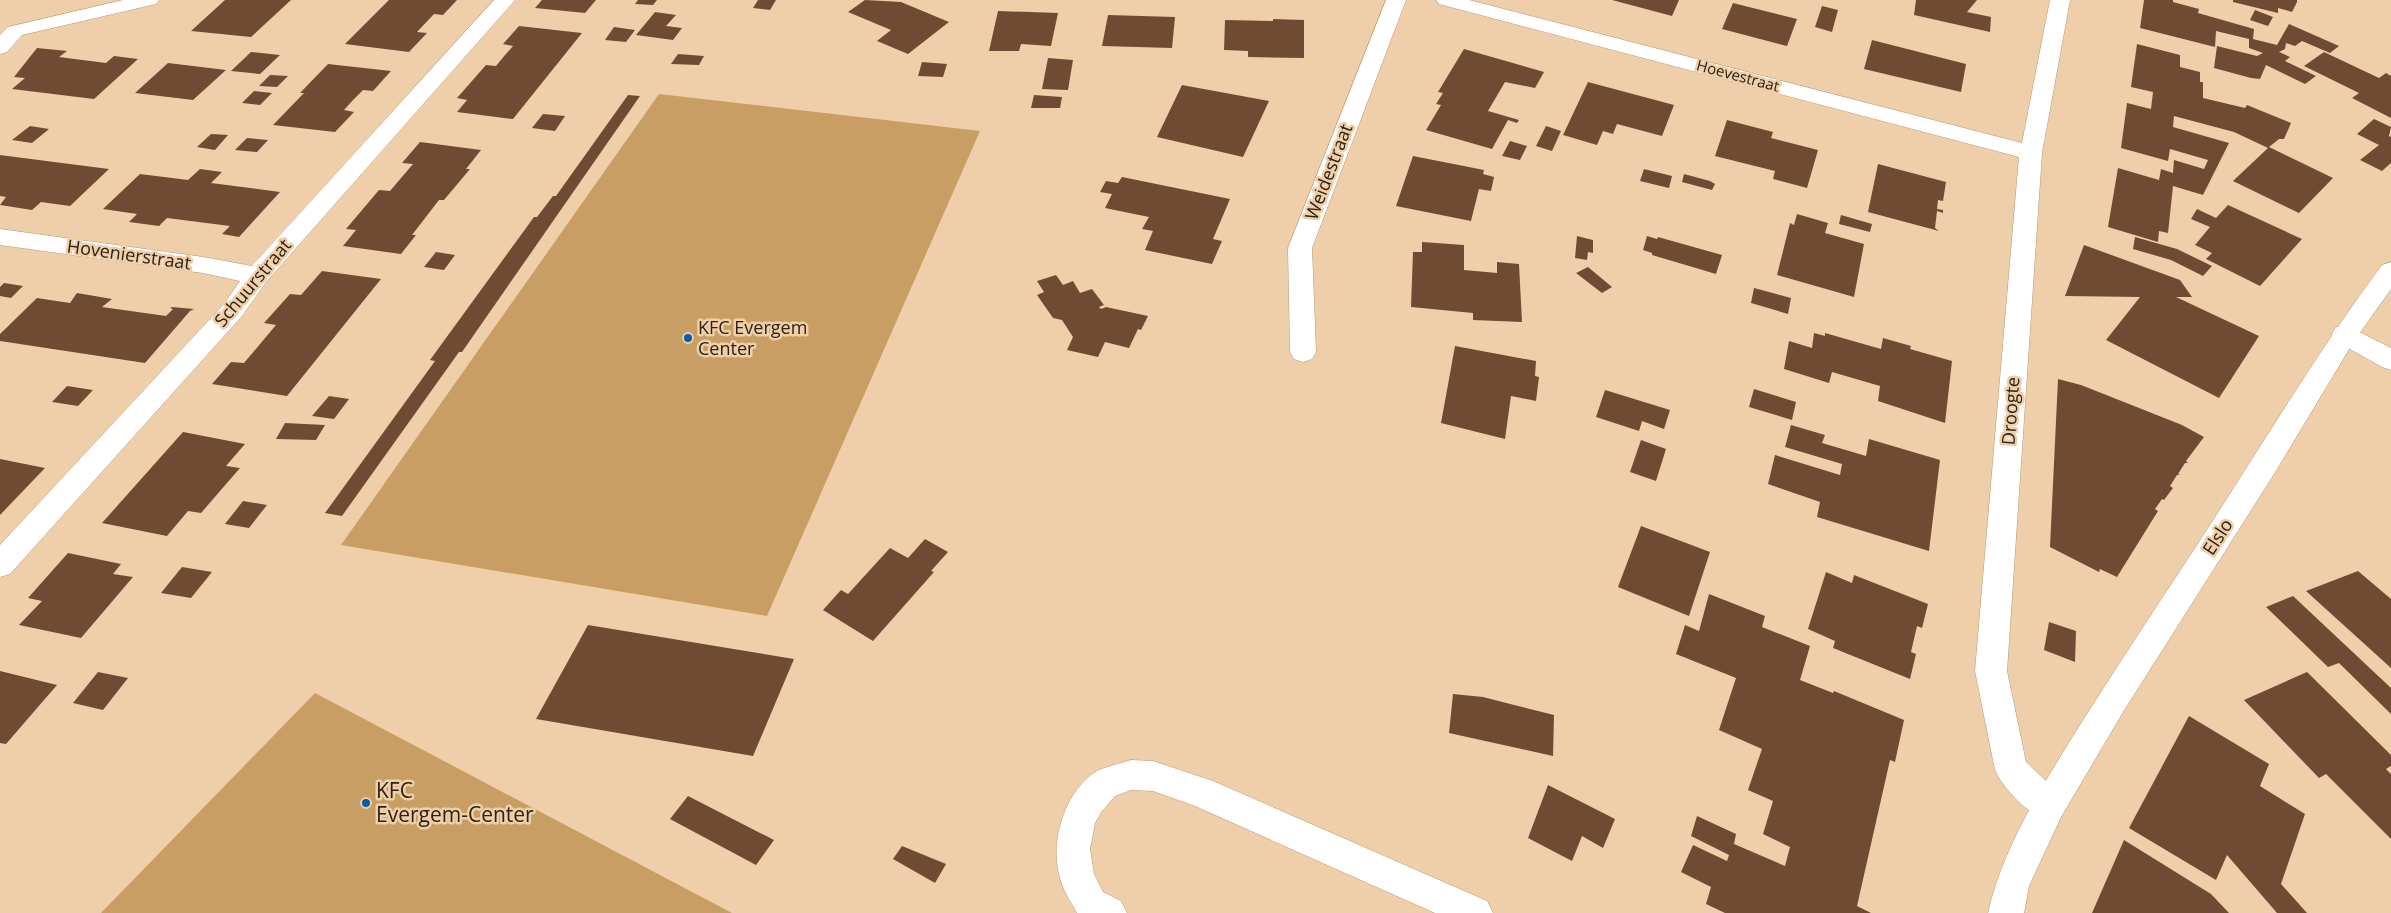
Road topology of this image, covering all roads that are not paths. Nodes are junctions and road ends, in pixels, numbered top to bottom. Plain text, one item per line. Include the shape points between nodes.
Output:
1 (149, 0) edge
2 (505, 0) edge
3 (1396, 0) edge
4 (1446, 0) edge
5 (2060, 0) edge
6 (0, 48) edge
7 (2031, 153) junction
8 (0, 237) edge
9 (2391, 271) edge
10 (257, 276) junction
11 (2345, 334) junction
12 (1303, 352) dead end
13 (2391, 360) edge
14 (0, 565) edge
15 (2050, 806) junction
16 (1109, 913) edge
17 (1475, 913) edge
18 (2006, 913) edge

1 - 6 street via 15,30
2 - 10 street, Schuurstraat
3 - 12 street, Weidestraat via 1300,248
4 - 7 street, Hoevestraat
5 - 7 street, Droogte
7 - 15 street, Droogte via 1991,671 2011,770
8 - 10 street, Hovenierstraat via 203,265
9 - 11 street, Elslo
10 - 14 street, Schuurstraat via 233,310
11 - 13 street
11 - 15 street, Elslo via 2112,702
15 - 18 street, Elslo via 2012,884
16 - 17 street via 1091,904 1077,878 1073,849 1080,819 1090,800 1104,785 1132,775 1154,776 1201,792

